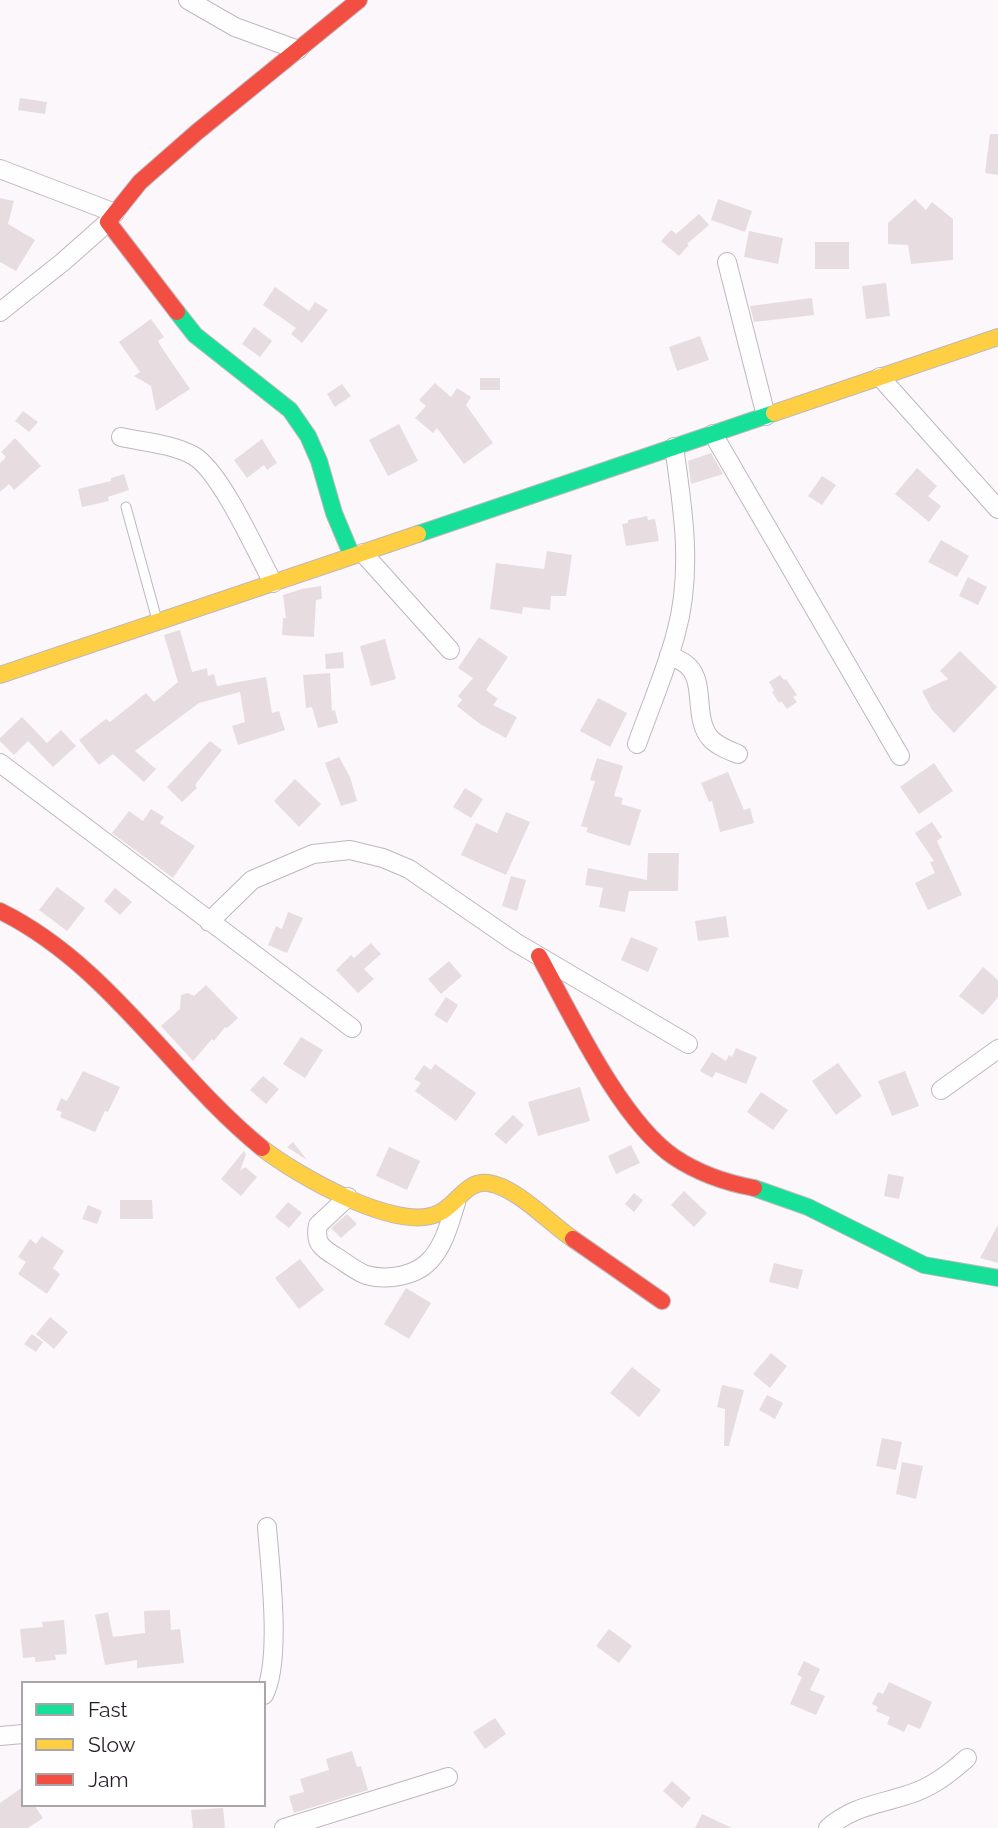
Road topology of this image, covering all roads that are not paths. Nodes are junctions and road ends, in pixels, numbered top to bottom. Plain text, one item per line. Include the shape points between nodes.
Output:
1 (188, 0) edge
2 (359, 0) edge
3 (298, 50) junction
4 (0, 169) edge
5 (111, 218) junction
6 (727, 262) dead end
7 (0, 312) edge
8 (998, 337) edge
9 (880, 377) junction
10 (766, 416) junction
11 (713, 434) junction
12 (121, 437) dead end
13 (674, 447) junction
14 (126, 507) dead end
15 (998, 509) edge
16 (357, 554) junction
17 (273, 583) junction
18 (158, 622) junction
19 (450, 650) dead end
20 (669, 655) junction
21 (0, 675) edge
22 (637, 744) dead end
23 (738, 754) dead end
24 (900, 756) dead end
25 (0, 763) edge
26 (0, 911) edge
27 (209, 922) junction
28 (539, 956) junction
29 (352, 1028) dead end
30 (688, 1044) dead end
31 (998, 1049) edge
32 (941, 1090) dead end
33 (348, 1197) junction
34 (456, 1203) junction
35 (998, 1278) edge
36 (662, 1301) dead end
37 (267, 1527) dead end
38 (266, 1690) edge
39 (21, 1734) edge
40 (0, 1736) edge
41 (967, 1758) dead end
42 (448, 1777) dead end
43 (284, 1828) edge
44 (828, 1828) edge

1 - 3 street via 235,27
2 - 3 street
3 - 5 street via 150,173
4 - 5 street
5 - 7 street
5 - 16 street via 195,335 290,410 308,436 334,513
6 - 10 street
8 - 9 street
9 - 10 street
9 - 15 street
10 - 11 street
11 - 13 street
11 - 24 street
12 - 17 street via 196,457 223,491
13 - 16 street
13 - 20 street via 685,559 677,632
14 - 18 lane
16 - 17 street
16 - 19 street
17 - 18 street
18 - 21 street
20 - 22 street
20 - 23 street via 690,667 695,677 709,737
25 - 27 street
26 - 33 street via 25,922 64,951 259,1146
27 - 28 street via 252,880 313,854 350,850 410,869
27 - 29 street
28 - 30 street
28 - 35 street via 599,1065 641,1126 674,1157 727,1182 808,1207 924,1265
31 - 32 street
33 - 34 street via 426,1217
33 - 34 street via 318,1225 317,1241 358,1271 383,1276 404,1276 433,1258
34 - 36 street via 476,1182 490,1183 524,1200
37 - 38 street via 273,1602 272,1674
39 - 40 street
41 - 44 street via 946,1777 908,1795 862,1808
42 - 43 street

